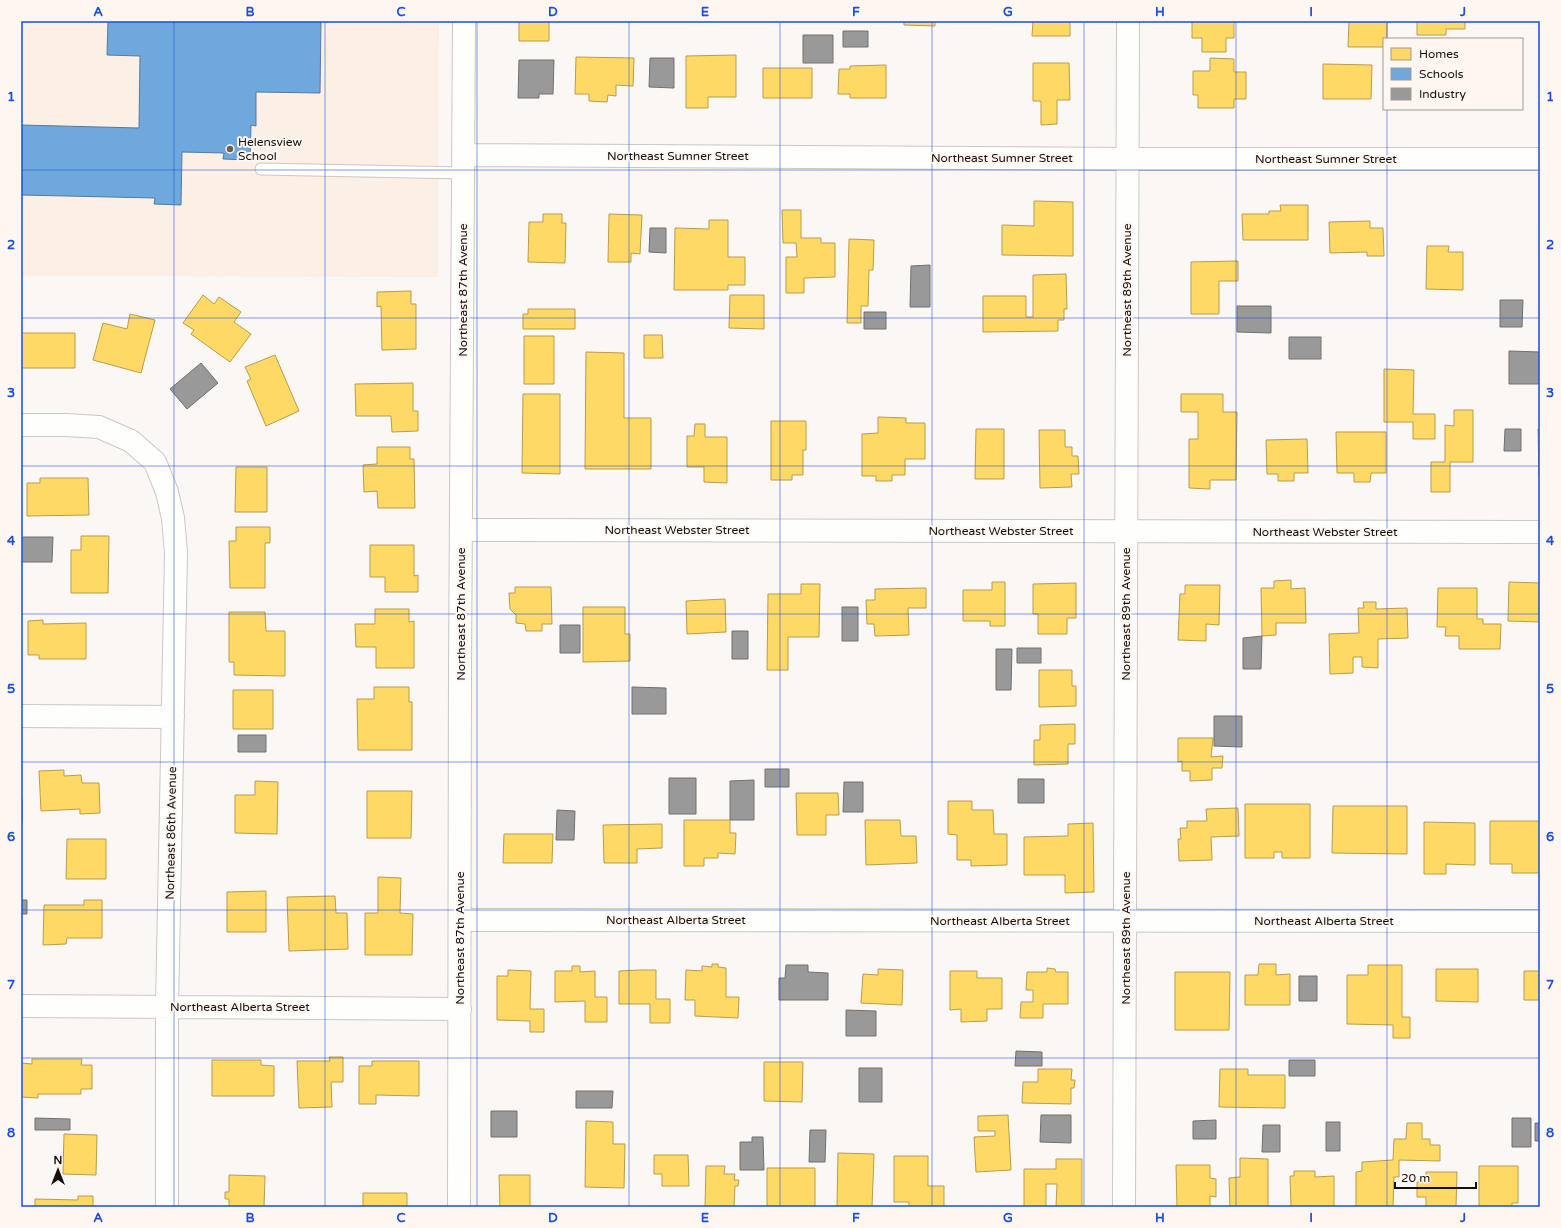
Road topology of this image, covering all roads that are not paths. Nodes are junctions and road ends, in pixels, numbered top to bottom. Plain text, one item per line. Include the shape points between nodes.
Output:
1 (464, 21) edge
2 (1128, 21) edge
3 (1128, 159) junction
4 (1540, 159) edge
5 (463, 164) junction
6 (260, 169) dead end
7 (21, 425) edge
8 (461, 530) junction
9 (1126, 532) junction
10 (1540, 532) edge
11 (21, 716) edge
12 (173, 717) junction
13 (460, 920) junction
14 (1126, 921) junction
15 (1540, 921) edge
16 (21, 1006) edge
17 (167, 1007) junction
18 (460, 1008) junction
19 (167, 1207) edge
20 (459, 1207) edge
21 (1124, 1207) edge

1 - 5 street, Northeast 87th Avenue
2 - 3 street, Northeast 89th Avenue
3 - 4 street, Northeast Sumner Street
3 - 5 street, Northeast Sumner Street
3 - 9 street, Northeast 89th Avenue
5 - 6 lane
5 - 8 street, Northeast 87th Avenue
7 - 12 street, Northeast 86th Avenue via 100,427 131,441 155,462 167,492 176,553
8 - 9 street, Northeast Webster Street
8 - 13 street, Northeast 87th Avenue
9 - 10 street, Northeast Webster Street
9 - 14 street, Northeast 89th Avenue
11 - 12 street
12 - 17 street, Northeast 86th Avenue
13 - 14 street, Northeast Alberta Street
13 - 18 street, Northeast 87th Avenue
14 - 15 street, Northeast Alberta Street
14 - 21 street, Northeast 89th Avenue
16 - 17 street, Northeast Alberta Street
17 - 18 street, Northeast Alberta Street
17 - 19 street, Northeast 86th Avenue
18 - 20 street, Northeast 87th Avenue

